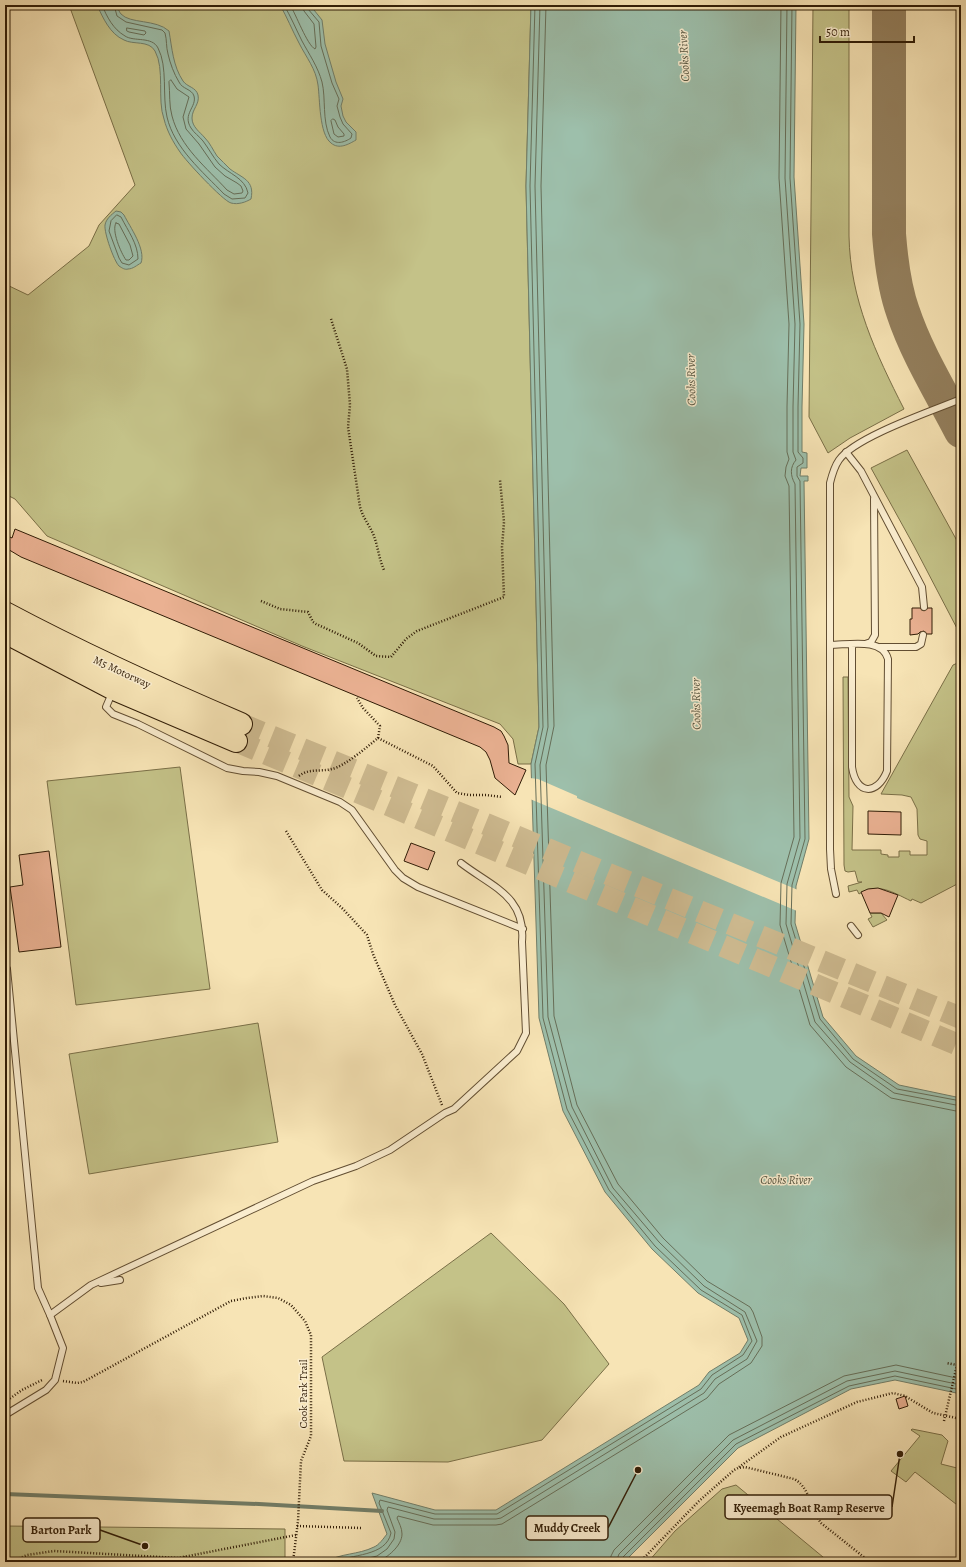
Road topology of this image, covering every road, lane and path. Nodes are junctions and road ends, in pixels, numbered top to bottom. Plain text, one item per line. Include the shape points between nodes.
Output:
1 (331, 319) dead end
2 (961, 399) edge
3 (846, 452) junction
4 (500, 480) dead end
5 (873, 493) junction
6 (384, 570) dead end
7 (261, 601) dead end
8 (924, 607) dead end
9 (5, 613) edge
10 (5, 632) edge
11 (923, 635) dead end
12 (852, 644) junction
13 (863, 644) junction
14 (830, 645) junction
15 (880, 647) junction
16 (131, 688) junction
17 (357, 698) dead end
18 (239, 733) tunnel mouth
19 (378, 738) junction
20 (294, 783) junction
21 (502, 797) dead end
22 (286, 831) dead end
23 (461, 863) dead end
24 (836, 894) dead end
25 (852, 926) dead end
26 (523, 929) junction
27 (858, 935) dead end
28 (7, 970) dead end
29 (445, 1113) junction
30 (120, 1280) dead end
31 (91, 1285) junction
32 (50, 1315) junction
33 (946, 1363) dead end
34 (55, 1380) junction
35 (5, 1402) edge
36 (5, 1415) edge
37 (961, 1419) edge
38 (944, 1421) dead end
39 (738, 1468) junction
40 (297, 1526) junction
41 (361, 1528) dead end
42 (296, 1535) junction
43 (184, 1557) junction
44 (11, 1562) edge
45 (192, 1562) edge
46 (293, 1562) edge
47 (640, 1562) edge
48 (870, 1562) edge

1 - 6 path via 347,369 350,405 348,427 360,507 374,536
2 - 3 lane via 883,432
3 - 5 lane via 861,471
3 - 14 lane via 834,469 830,483
4 - 7 path via 504,522 504,597 417,631 406,639 391,657 376,656 350,639 316,624 308,612 280,609
5 - 8 lane via 922,587
5 - 13 lane via 875,635 871,642
9 - 16 highway, M5 Motorway via 78,652
10 - 16 highway, M5 Motorway
11 - 15 lane via 921,644 916,647
12 - 13 lane
12 - 14 lane
12 - 15 lane via 852,767 855,781 863,788 878,786 887,771 888,666 886,654
13 - 15 lane
14 - 24 lane via 830,849
16 - 18 highway, M5 Motorway
16 - 20 lane via 106,708 113,714 227,768 259,772
17 - 19 path via 380,726
19 - 20 path via 352,759 332,769 302,773
19 - 21 path via 433,766 457,793
20 - 26 lane via 340,802 352,810 403,878 418,887
22 - 29 path via 322,890 367,935 395,1005 422,1054
23 - 26 lane via 510,900 519,915
25 - 27 lane
26 - 29 lane via 526,1033 517,1051 454,1109
28 - 32 lane via 38,1288
29 - 31 lane via 390,1150 356,1166 313,1181
30 - 31 lane
31 - 32 lane
32 - 34 lane via 62,1348
33 - 38 path via 957,1365
34 - 35 path via 45,1378
34 - 36 lane via 46,1390
34 - 40 path, Cook Park Trail via 83,1382 231,1301 263,1296 278,1298 292,1306 306,1321 311,1335 311,1436 301,1461
37 - 39 path via 933,1413 905,1396 892,1393 856,1402 780,1437
39 - 47 path via 698,1502
39 - 48 path via 745,1467 800,1481 821,1523
40 - 41 path
40 - 42 path, Cook Park Trail
42 - 43 path
42 - 46 path, Cook Park Trail
43 - 44 path via 54,1551 27,1555
43 - 45 path

